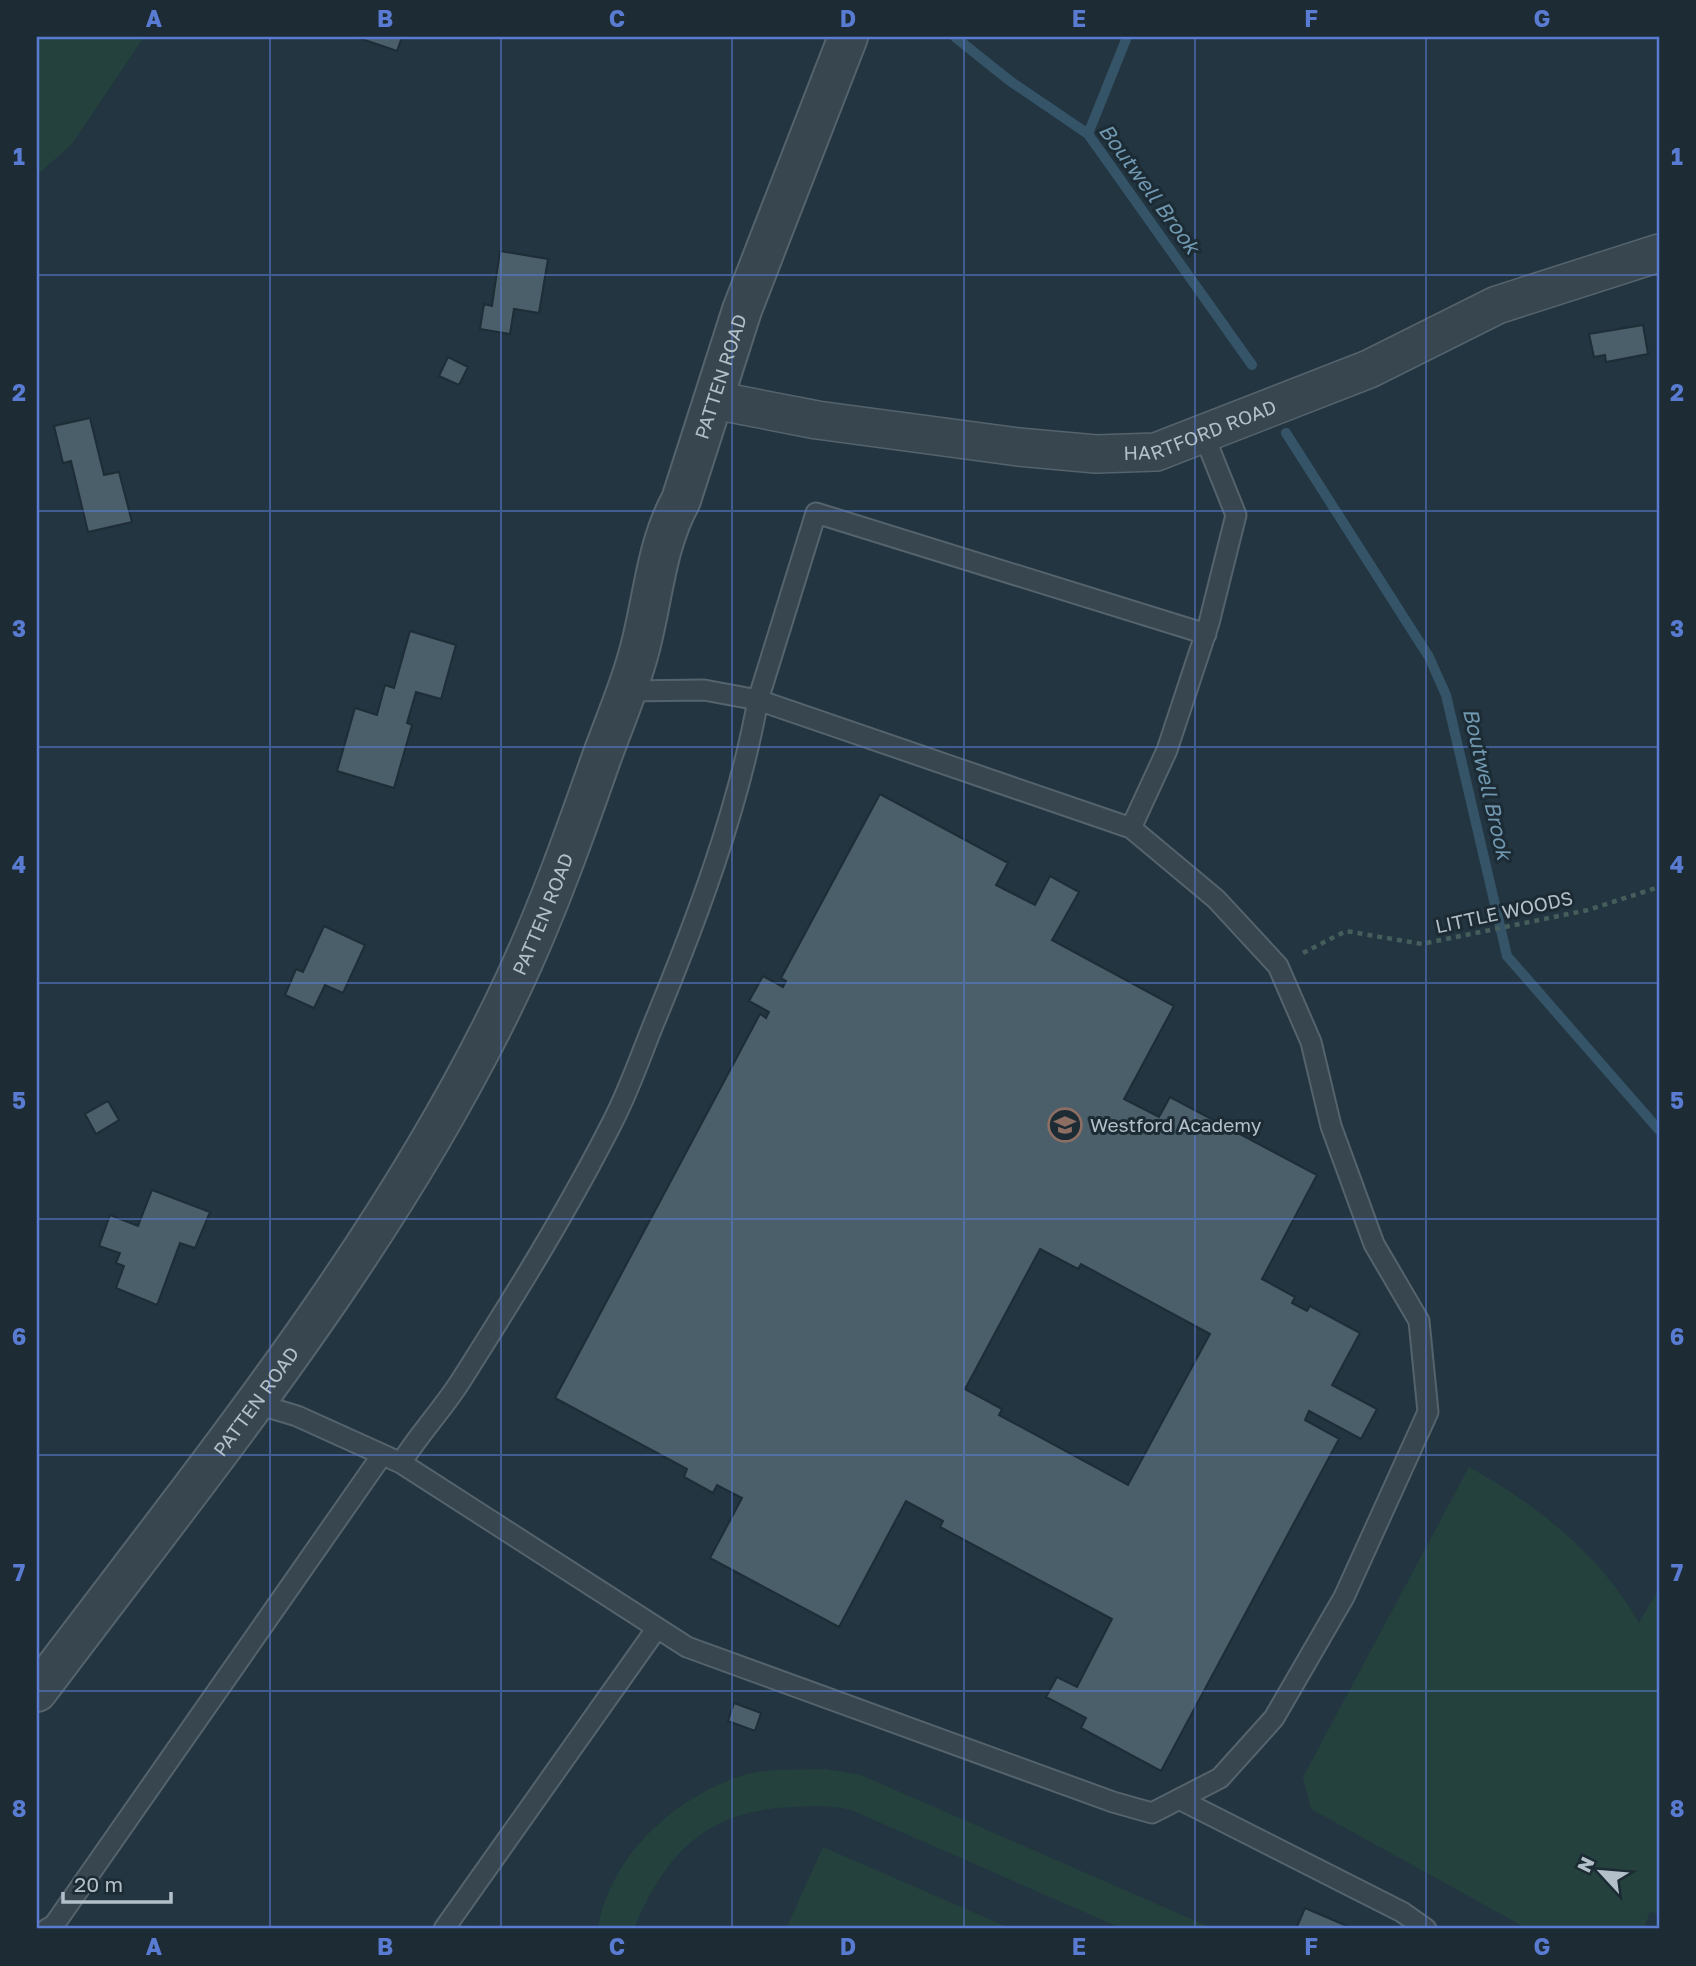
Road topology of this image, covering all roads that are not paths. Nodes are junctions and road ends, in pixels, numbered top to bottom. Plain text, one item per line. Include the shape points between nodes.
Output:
1 (848, 37) edge
2 (1659, 253) edge
3 (714, 400) junction
4 (1203, 433) junction
5 (1206, 634) junction
6 (626, 691) junction
7 (758, 699) junction
8 (1131, 828) junction
9 (254, 1403) junction
10 (382, 1455) junction
11 (401, 1463) junction
12 (657, 1628) junction
13 (37, 1692) edge
14 (1179, 1799) junction
15 (47, 1929) edge
16 (444, 1929) edge
17 (1426, 1929) edge

1 - 3 street, PATTEN ROAD via 772,228
2 - 4 street, HARTFORD ROAD via 1497,304 1369,369
3 - 4 street, HARTFORD ROAD via 932,437 1096,454 1156,452
3 - 6 street, PATTEN ROAD via 681,500 667,526
4 - 5 lane via 1236,515
5 - 7 lane via 816,513
5 - 8 lane via 1167,750
6 - 7 lane via 704,690
6 - 9 street, PATTEN ROAD via 546,910 470,1072 406,1180
7 - 8 lane
7 - 11 lane via 751,739 688,942 614,1119 458,1384
8 - 14 lane via 1216,899 1278,966 1311,1042 1331,1126 1374,1244 1419,1321 1428,1412 1344,1597 1274,1718 1220,1779
9 - 10 lane via 297,1416
9 - 13 street, PATTEN ROAD
10 - 11 lane
10 - 15 lane
11 - 12 lane
12 - 14 lane via 687,1647 1113,1801 1152,1813
12 - 16 lane
14 - 17 lane via 1402,1912

